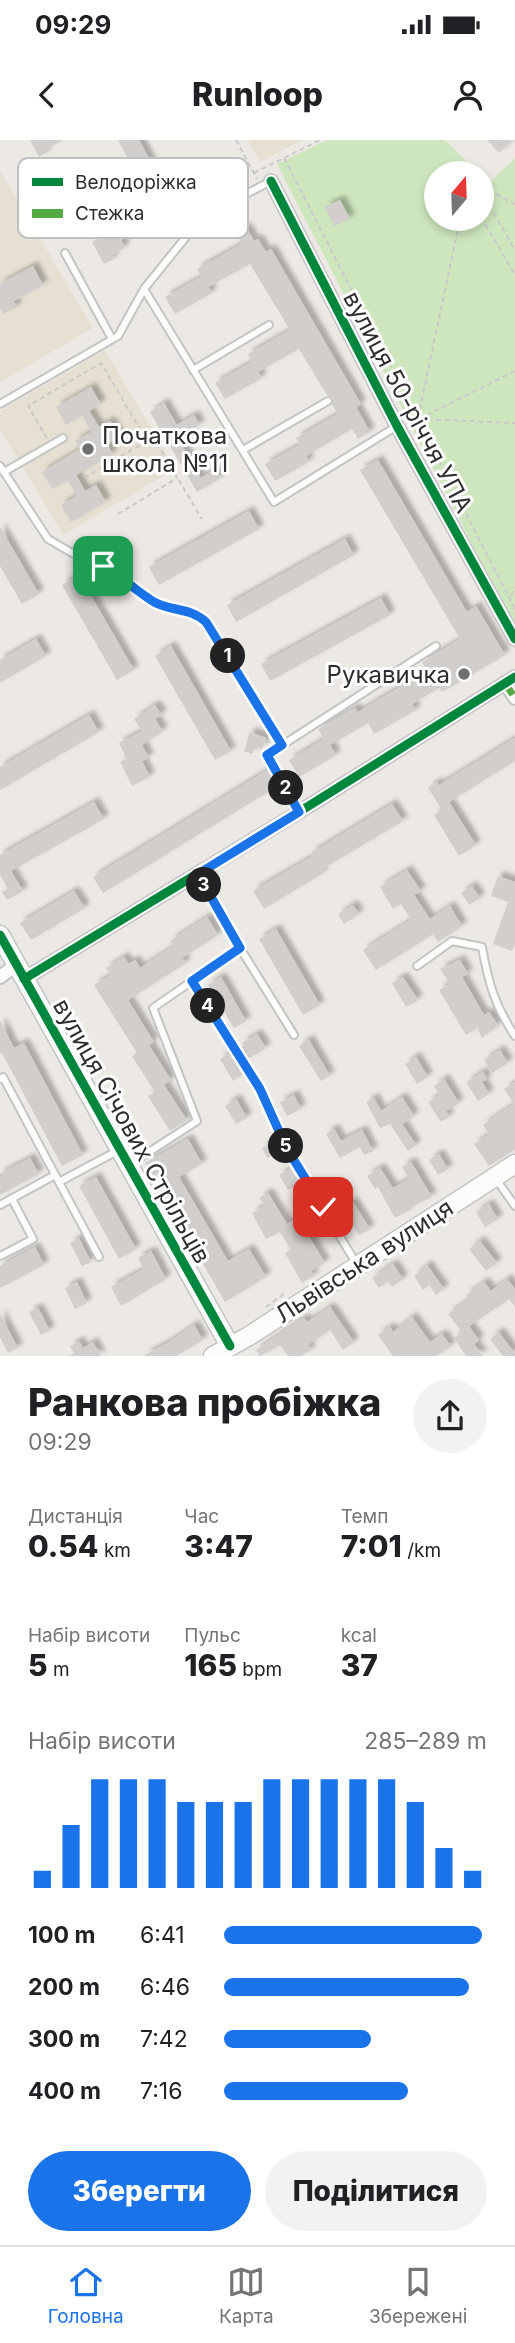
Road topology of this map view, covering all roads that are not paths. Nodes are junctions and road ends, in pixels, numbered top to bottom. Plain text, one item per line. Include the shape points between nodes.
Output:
1 (266, 183) joint
2 (248, 193) edge
3 (185, 238) edge
4 (65, 253) dead end
5 (144, 289) junction
6 (270, 325) dead end
7 (112, 339) junction
8 (193, 370) junction
9 (328, 401) dead end
10 (0, 404) edge
11 (397, 426) junction
12 (63, 438) dead end
13 (243, 450) junction
14 (2, 469) edge
15 (515, 639) edge
16 (436, 646) dead end
17 (510, 680) edge
18 (515, 698) edge
19 (282, 745) junction
20 (299, 812) junction
21 (198, 874) junction
22 (0, 935) edge
23 (240, 948) junction
24 (417, 966) dead end
25 (20, 972) junction
26 (0, 977) edge
27 (192, 981) junction
28 (293, 1035) dead end
29 (515, 1036) edge
30 (0, 1079) edge
31 (126, 1157) junction
32 (515, 1164) edge
33 (55, 1175) junction
34 (495, 1177) junction
35 (59, 1182) junction
36 (12, 1199) junction
37 (0, 1205) edge
38 (515, 1206) edge
39 (0, 1256) edge
40 (99, 1257) dead end
41 (358, 1265) junction
42 (230, 1346) junction
43 (213, 1356) edge

1 - 2 lane
1 - 11 street, вулиця 50-річчя УПА
3 - 5 lane
4 - 7 lane
5 - 7 lane
5 - 8 lane
6 - 8 lane
7 - 10 lane
8 - 13 lane
9 - 13 lane
11 - 13 lane via 274,502
11 - 15 street, вулиця 50-річчя УПА
12 - 14 lane
14 - 19 lane via 48,540 103,566 154,601 191,611 206,622
16 - 19 lane
17 - 18 street
17 - 20 street
19 - 20 lane via 267,755
20 - 21 street
21 - 23 lane
21 - 25 street
22 - 25 street, вулиця Січових Стрільців
23 - 27 lane
23 - 28 lane
24 - 29 lane via 452,942 482,947 500,1014
25 - 26 street
25 - 31 street, вулиця Січових Стрільців
27 - 31 lane via 152,1008 197,1121
27 - 41 lane via 260,1089 287,1149
30 - 33 lane via 3,1077
31 - 35 lane
31 - 42 street, вулиця Січових Стрільців
32 - 34 street, Львівська вулиця
33 - 35 lane
33 - 36 lane
34 - 38 lane
34 - 41 street, Львівська вулиця
35 - 40 lane
36 - 37 lane
36 - 39 lane via 33,1239
41 - 42 street, Львівська вулиця
42 - 43 street, Львівська вулиця

